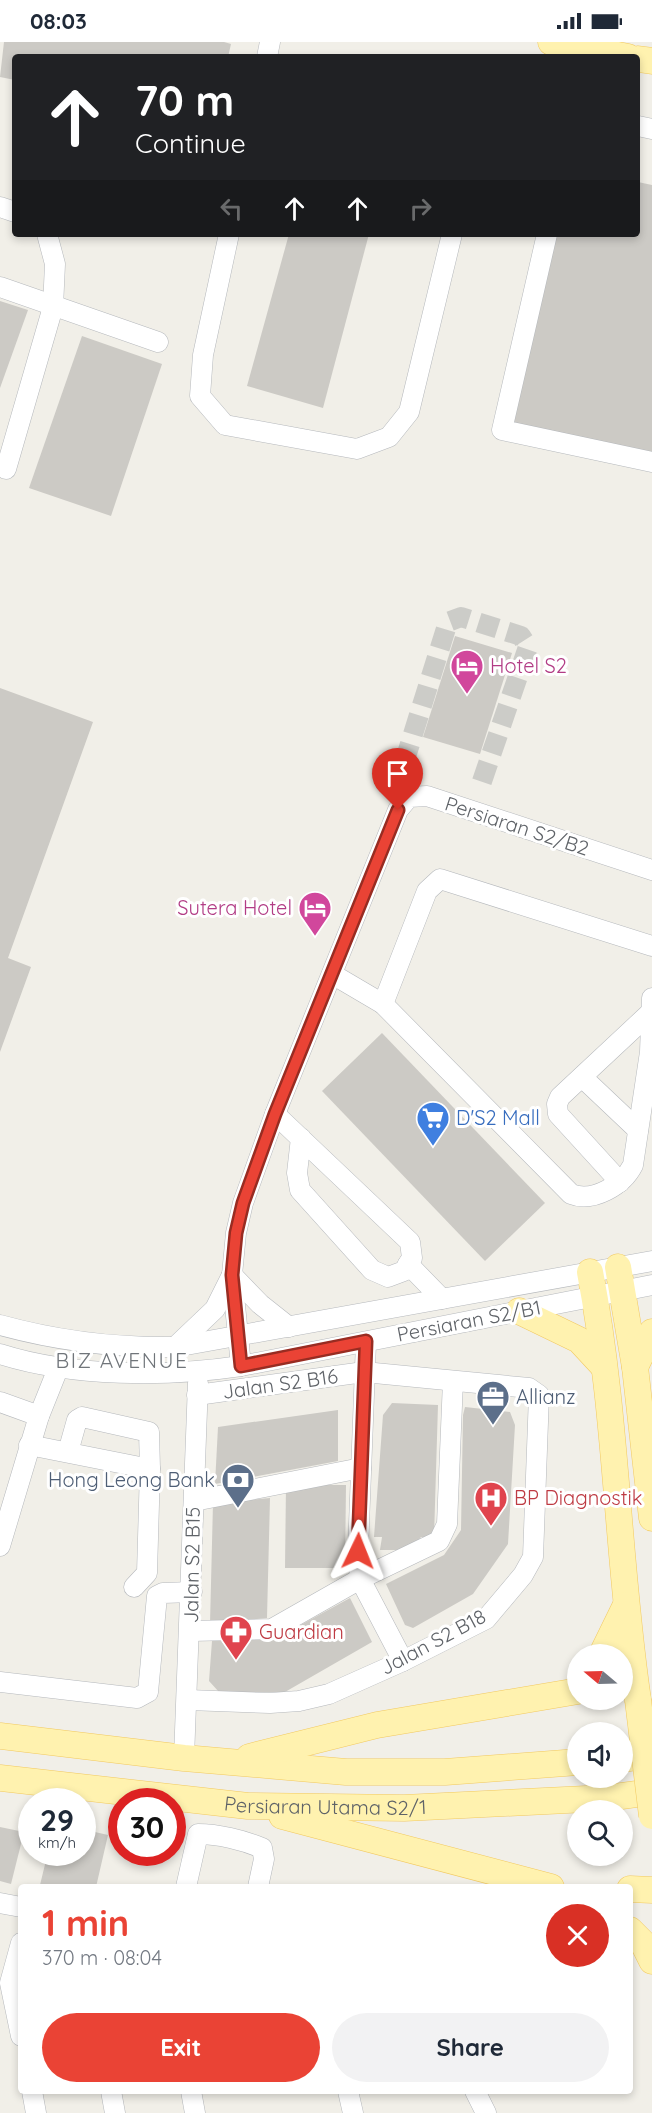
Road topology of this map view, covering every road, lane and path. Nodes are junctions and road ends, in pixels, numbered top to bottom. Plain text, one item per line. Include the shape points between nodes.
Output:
1 (551, 42) edge
2 (587, 54) edge
3 (48, 237) edge
4 (228, 237) edge
5 (451, 237) edge
6 (546, 237) edge
7 (0, 287) edge
8 (53, 307) junction
9 (158, 342) dead end
10 (652, 462) edge
11 (6, 469) dead end
12 (404, 763) tunnel mouth
13 (409, 797) junction
14 (652, 870) edge
15 (652, 946) edge
16 (332, 974) junction
17 (383, 1004) junction
18 (652, 1005) edge
19 (582, 1077) junction
20 (275, 1114) junction
21 (638, 1130) junction
22 (301, 1138) junction
23 (620, 1182) junction
24 (652, 1261) edge
25 (408, 1264) junction
26 (232, 1275) junction
27 (620, 1279) junction
28 (593, 1284) junction
29 (652, 1285) edge
30 (442, 1299) junction
31 (519, 1311) junction
32 (0, 1324) edge
33 (289, 1327) junction
34 (652, 1332) edge
35 (239, 1336) junction
36 (366, 1341) junction
37 (175, 1347) junction
38 (0, 1354) edge
39 (59, 1366) junction
40 (241, 1366) junction
41 (604, 1367) junction
42 (635, 1367) junction
43 (200, 1372) junction
44 (364, 1372) junction
45 (453, 1381) junction
46 (197, 1395) junction
47 (0, 1402) edge
48 (39, 1416) junction
49 (29, 1445) junction
50 (68, 1452) junction
51 (361, 1468) junction
52 (150, 1469) junction
53 (194, 1501) junction
54 (652, 1518) edge
55 (0, 1546) edge
56 (360, 1579) junction
57 (192, 1588) junction
58 (626, 1605) junction
59 (191, 1631) junction
60 (607, 1644) edge
61 (403, 1661) junction
62 (0, 1682) edge
63 (567, 1685) edge
64 (637, 1685) edge
65 (567, 1692) edge
66 (548, 1696) junction
67 (188, 1700) junction
68 (0, 1736) edge
69 (652, 1755) edge
70 (184, 1758) junction
71 (633, 1758) edge
72 (228, 1762) junction
73 (567, 1763) edge
74 (0, 1778) edge
75 (652, 1792) edge
76 (248, 1806) junction
77 (652, 1816) edge
78 (187, 1884) edge
79 (259, 1884) edge
80 (540, 1884) edge
81 (633, 1889) edge
82 (652, 1890) edge
83 (0, 1903) edge
84 (18, 1906) edge
85 (633, 1933) edge
86 (18, 1951) edge
87 (652, 1961) edge
88 (5, 1985) edge
89 (18, 2026) edge
90 (33, 2094) edge
91 (112, 2094) edge
92 (192, 2094) edge
93 (349, 2094) edge
94 (476, 2094) edge
95 (36, 2113) edge
96 (115, 2113) edge
97 (195, 2113) edge
98 (353, 2113) edge
99 (486, 2113) edge

1 - 2 main road
3 - 8 street via 55,264
4 - 5 street via 203,355 200,396 225,425 357,449 389,437 409,412
6 - 10 street via 502,430
7 - 8 street
8 - 9 street
8 - 11 street
12 - 13 street
13 - 14 street, Persiaran S2/B2 via 427,796
13 - 16 street via 398,810
15 - 17 street via 440,879 427,891
16 - 17 street
16 - 20 street
17 - 23 street via 571,1194 590,1197
18 - 19 street
18 - 21 street via 650,1052
19 - 21 street
19 - 23 street via 560,1097 556,1104 558,1114
20 - 22 street
20 - 26 street via 243,1203
21 - 23 street via 633,1165
22 - 25 street via 410,1242 412,1258
22 - 25 street via 297,1173 300,1190 372,1270 388,1276 404,1271
24 - 27 street, Persiaran S2/B1
25 - 30 street
26 - 33 street
26 - 35 street
26 - 37 street via 215,1309
27 - 28 street, Persiaran S2/B1
27 - 29 street, Persiaran S2/B1
27 - 42 main road
28 - 30 street, Persiaran S2/B1
28 - 31 street, Persiaran S2/B1
28 - 41 main road
30 - 33 street, Persiaran S2/B1
31 - 36 street, Persiaran S2/B1
31 - 41 main road via 579,1340
32 - 37 street, Persiaran S2/B1 via 73,1342 126,1348
33 - 35 street, Persiaran S2/B1
34 - 42 main road
35 - 37 street, Persiaran S2/B1
35 - 40 street
36 - 40 street, Persiaran S2/B1
36 - 44 street
38 - 39 street, Persiaran S2/B1
39 - 43 street, Persiaran S2/B1
39 - 48 street
40 - 43 street, Persiaran S2/B1
41 - 58 main road
42 - 54 main road
43 - 46 street, Jalan S2 B15
44 - 45 street, Jalan S2 B18
44 - 46 street, Jalan S2 B16
44 - 51 street
45 - 56 street via 444,1533 439,1541
45 - 61 street, Jalan S2 B18 via 529,1388 539,1395 533,1557 486,1619
46 - 53 street, Jalan S2 B15
47 - 48 street
48 - 49 street
49 - 50 street
49 - 55 street
50 - 52 street
50 - 52 street via 77,1420 82,1417 149,1432
51 - 53 street
51 - 56 street
52 - 57 street via 141,1580
53 - 57 street, Jalan S2 B15
56 - 59 street via 272,1629
56 - 61 street
57 - 59 street, Jalan S2 B15
57 - 62 street via 157,1596 149,1681 144,1696
58 - 60 main road
58 - 64 main road
59 - 67 street, Jalan S2 B15
61 - 67 street, Jalan S2 B18 via 329,1694 299,1701
63 - 66 main road
64 - 77 main road, bridge
65 - 66 main road
66 - 72 main road via 377,1725
67 - 70 street, Jalan S2 B15
68 - 70 main road, Persiaran Utama S2/1
69 - 71 main road
70 - 72 main road, Persiaran Utama S2/1
72 - 73 main road, Persiaran Utama S2/1 via 357,1772 445,1772
74 - 76 main road, Persiaran Utama S2/1
75 - 76 main road, Persiaran Utama S2/1 via 608,1798 404,1808
76 - 80 main road
78 - 79 street via 198,1834 262,1848 264,1859
81 - 82 main road
83 - 84 street
85 - 87 main road
86 - 88 street
88 - 89 street
90 - 95 street
91 - 96 street
92 - 97 street
93 - 98 street
94 - 99 street

